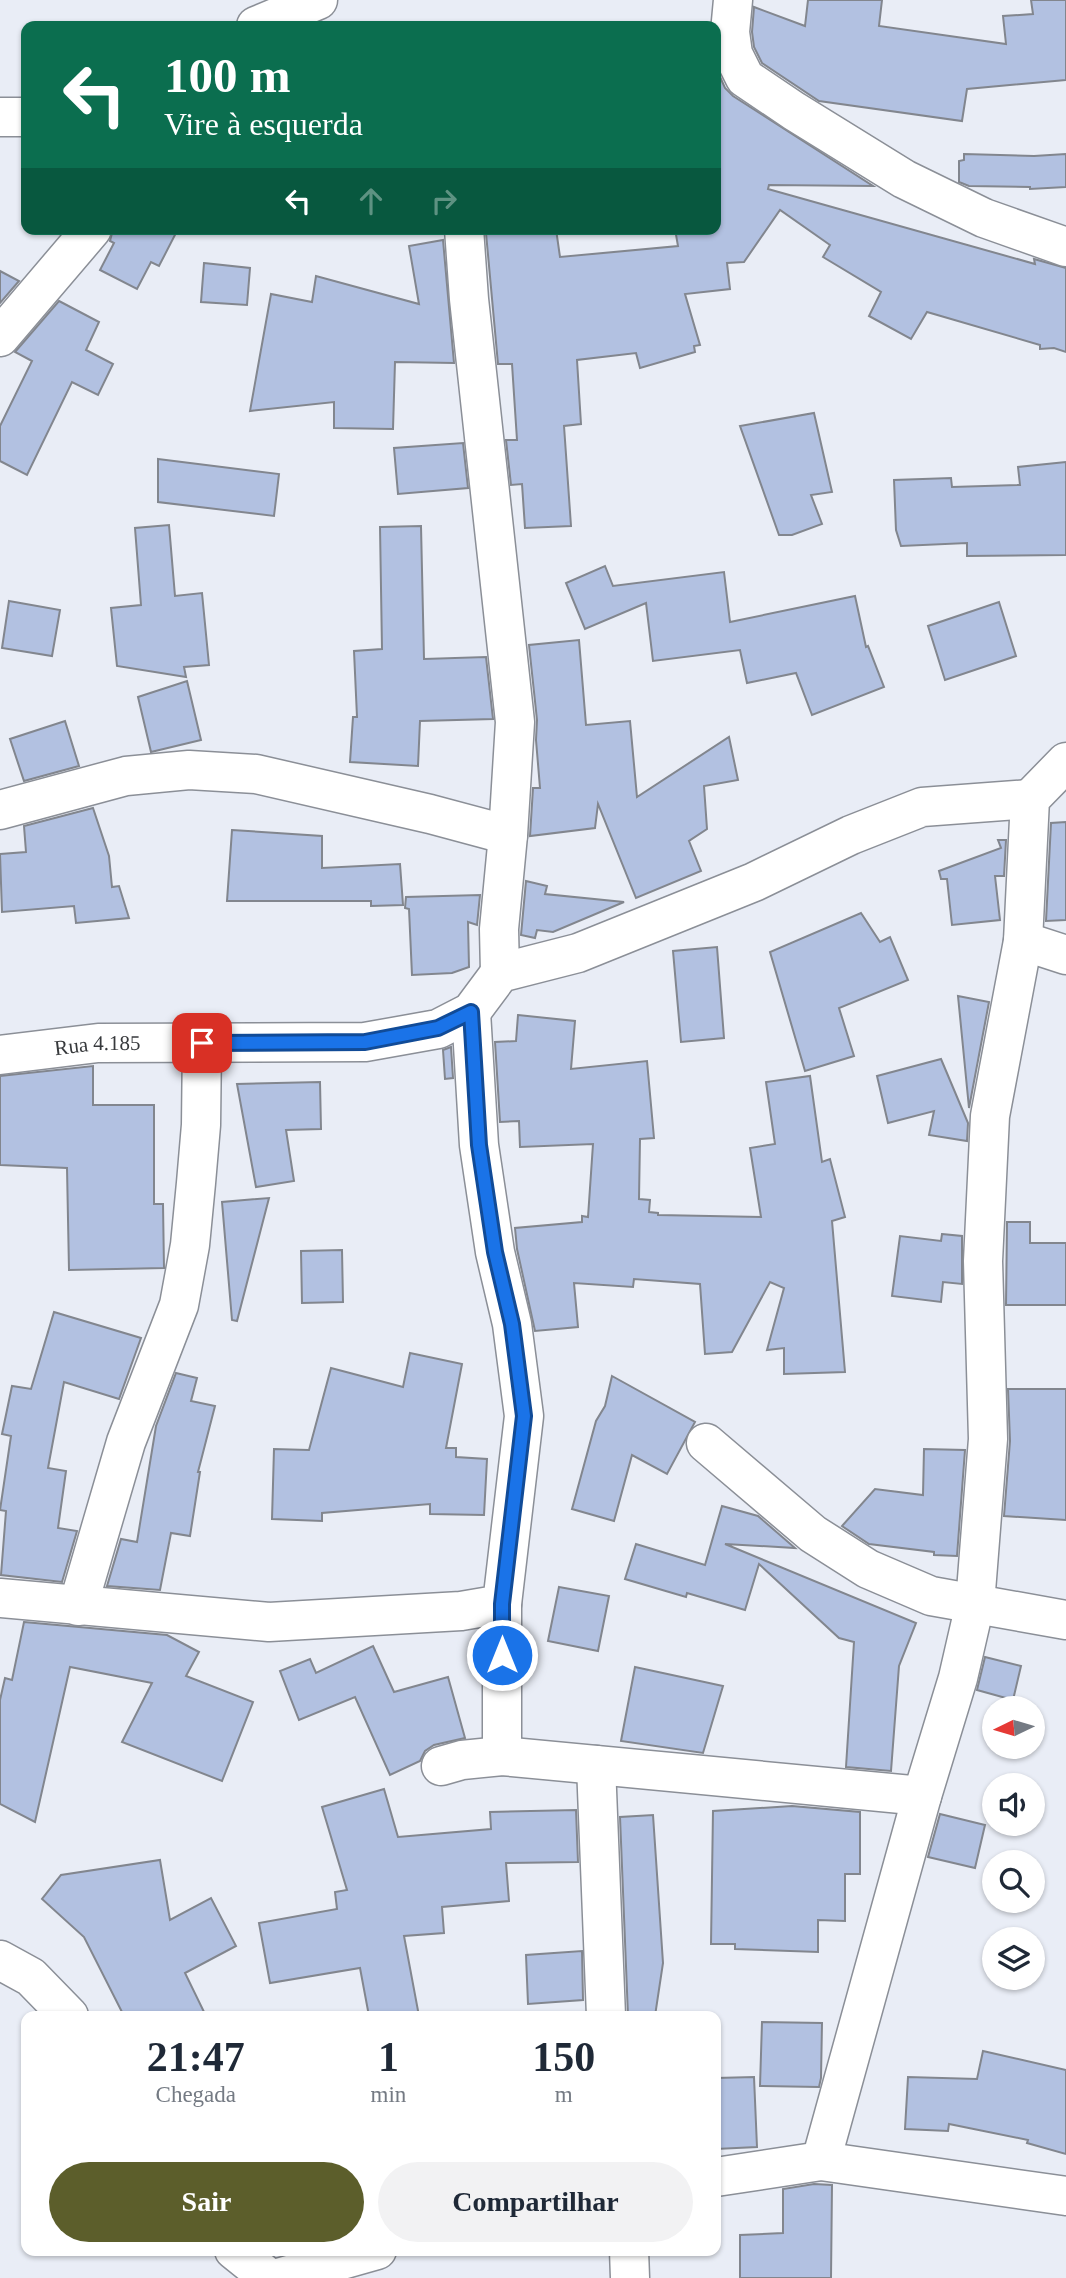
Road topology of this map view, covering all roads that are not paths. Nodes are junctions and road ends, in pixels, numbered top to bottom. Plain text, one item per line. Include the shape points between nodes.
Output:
1 (268, 0) edge
2 (318, 0) edge
3 (733, 0) edge
4 (258, 21) edge
5 (268, 21) edge
6 (0, 117) edge
7 (21, 117) edge
8 (87, 235) edge
9 (464, 235) edge
10 (1066, 247) edge
11 (0, 337) edge
12 (1066, 762) edge
13 (1030, 799) junction
14 (0, 810) edge
15 (508, 835) junction
16 (1023, 941) junction
17 (1066, 956) edge
18 (500, 973) junction
19 (471, 1012) junction
20 (202, 1043) junction
21 (0, 1055) edge
22 (706, 1443) dead end
23 (0, 1598) edge
24 (502, 1604) junction
25 (975, 1604) junction
26 (78, 1605) junction
27 (1066, 1620) edge
28 (502, 1756) junction
29 (596, 1765) junction
30 (441, 1766) dead end
31 (922, 1796) junction
32 (0, 1960) edge
33 (64, 2011) edge
34 (606, 2011) edge
35 (821, 2161) junction
36 (721, 2176) edge
37 (1066, 2196) edge
38 (242, 2256) edge
39 (356, 2256) edge
40 (629, 2256) edge
41 (269, 2278) edge
42 (278, 2278) edge
43 (630, 2278) edge

1 - 4 street
2 - 5 street
3 - 10 street via 731,43 745,78 904,179 984,218
6 - 7 street
8 - 11 street
9 - 15 street via 515,722
12 - 13 street
13 - 16 street
13 - 18 street via 922,807 578,953
14 - 15 street via 126,776 189,770 256,775
15 - 18 street via 499,929
16 - 17 street
16 - 25 street via 990,1116 983,1261 988,1439
18 - 19 street
19 - 20 street, Rua 4.185 via 438,1028 365,1042
19 - 24 street via 479,1145 524,1416
20 - 21 street, Rua 4.185 via 98,1043
20 - 26 street via 196,1183 178,1305 126,1442
22 - 25 street via 813,1534 868,1569 931,1596
23 - 26 street
24 - 26 street via 461,1611 269,1622
24 - 28 street
25 - 27 street
25 - 31 street
28 - 29 street
28 - 30 street
29 - 31 street
29 - 34 street
31 - 35 street
32 - 33 street via 31,1978
35 - 36 street
35 - 37 street
38 - 41 street
39 - 42 street
40 - 43 street

